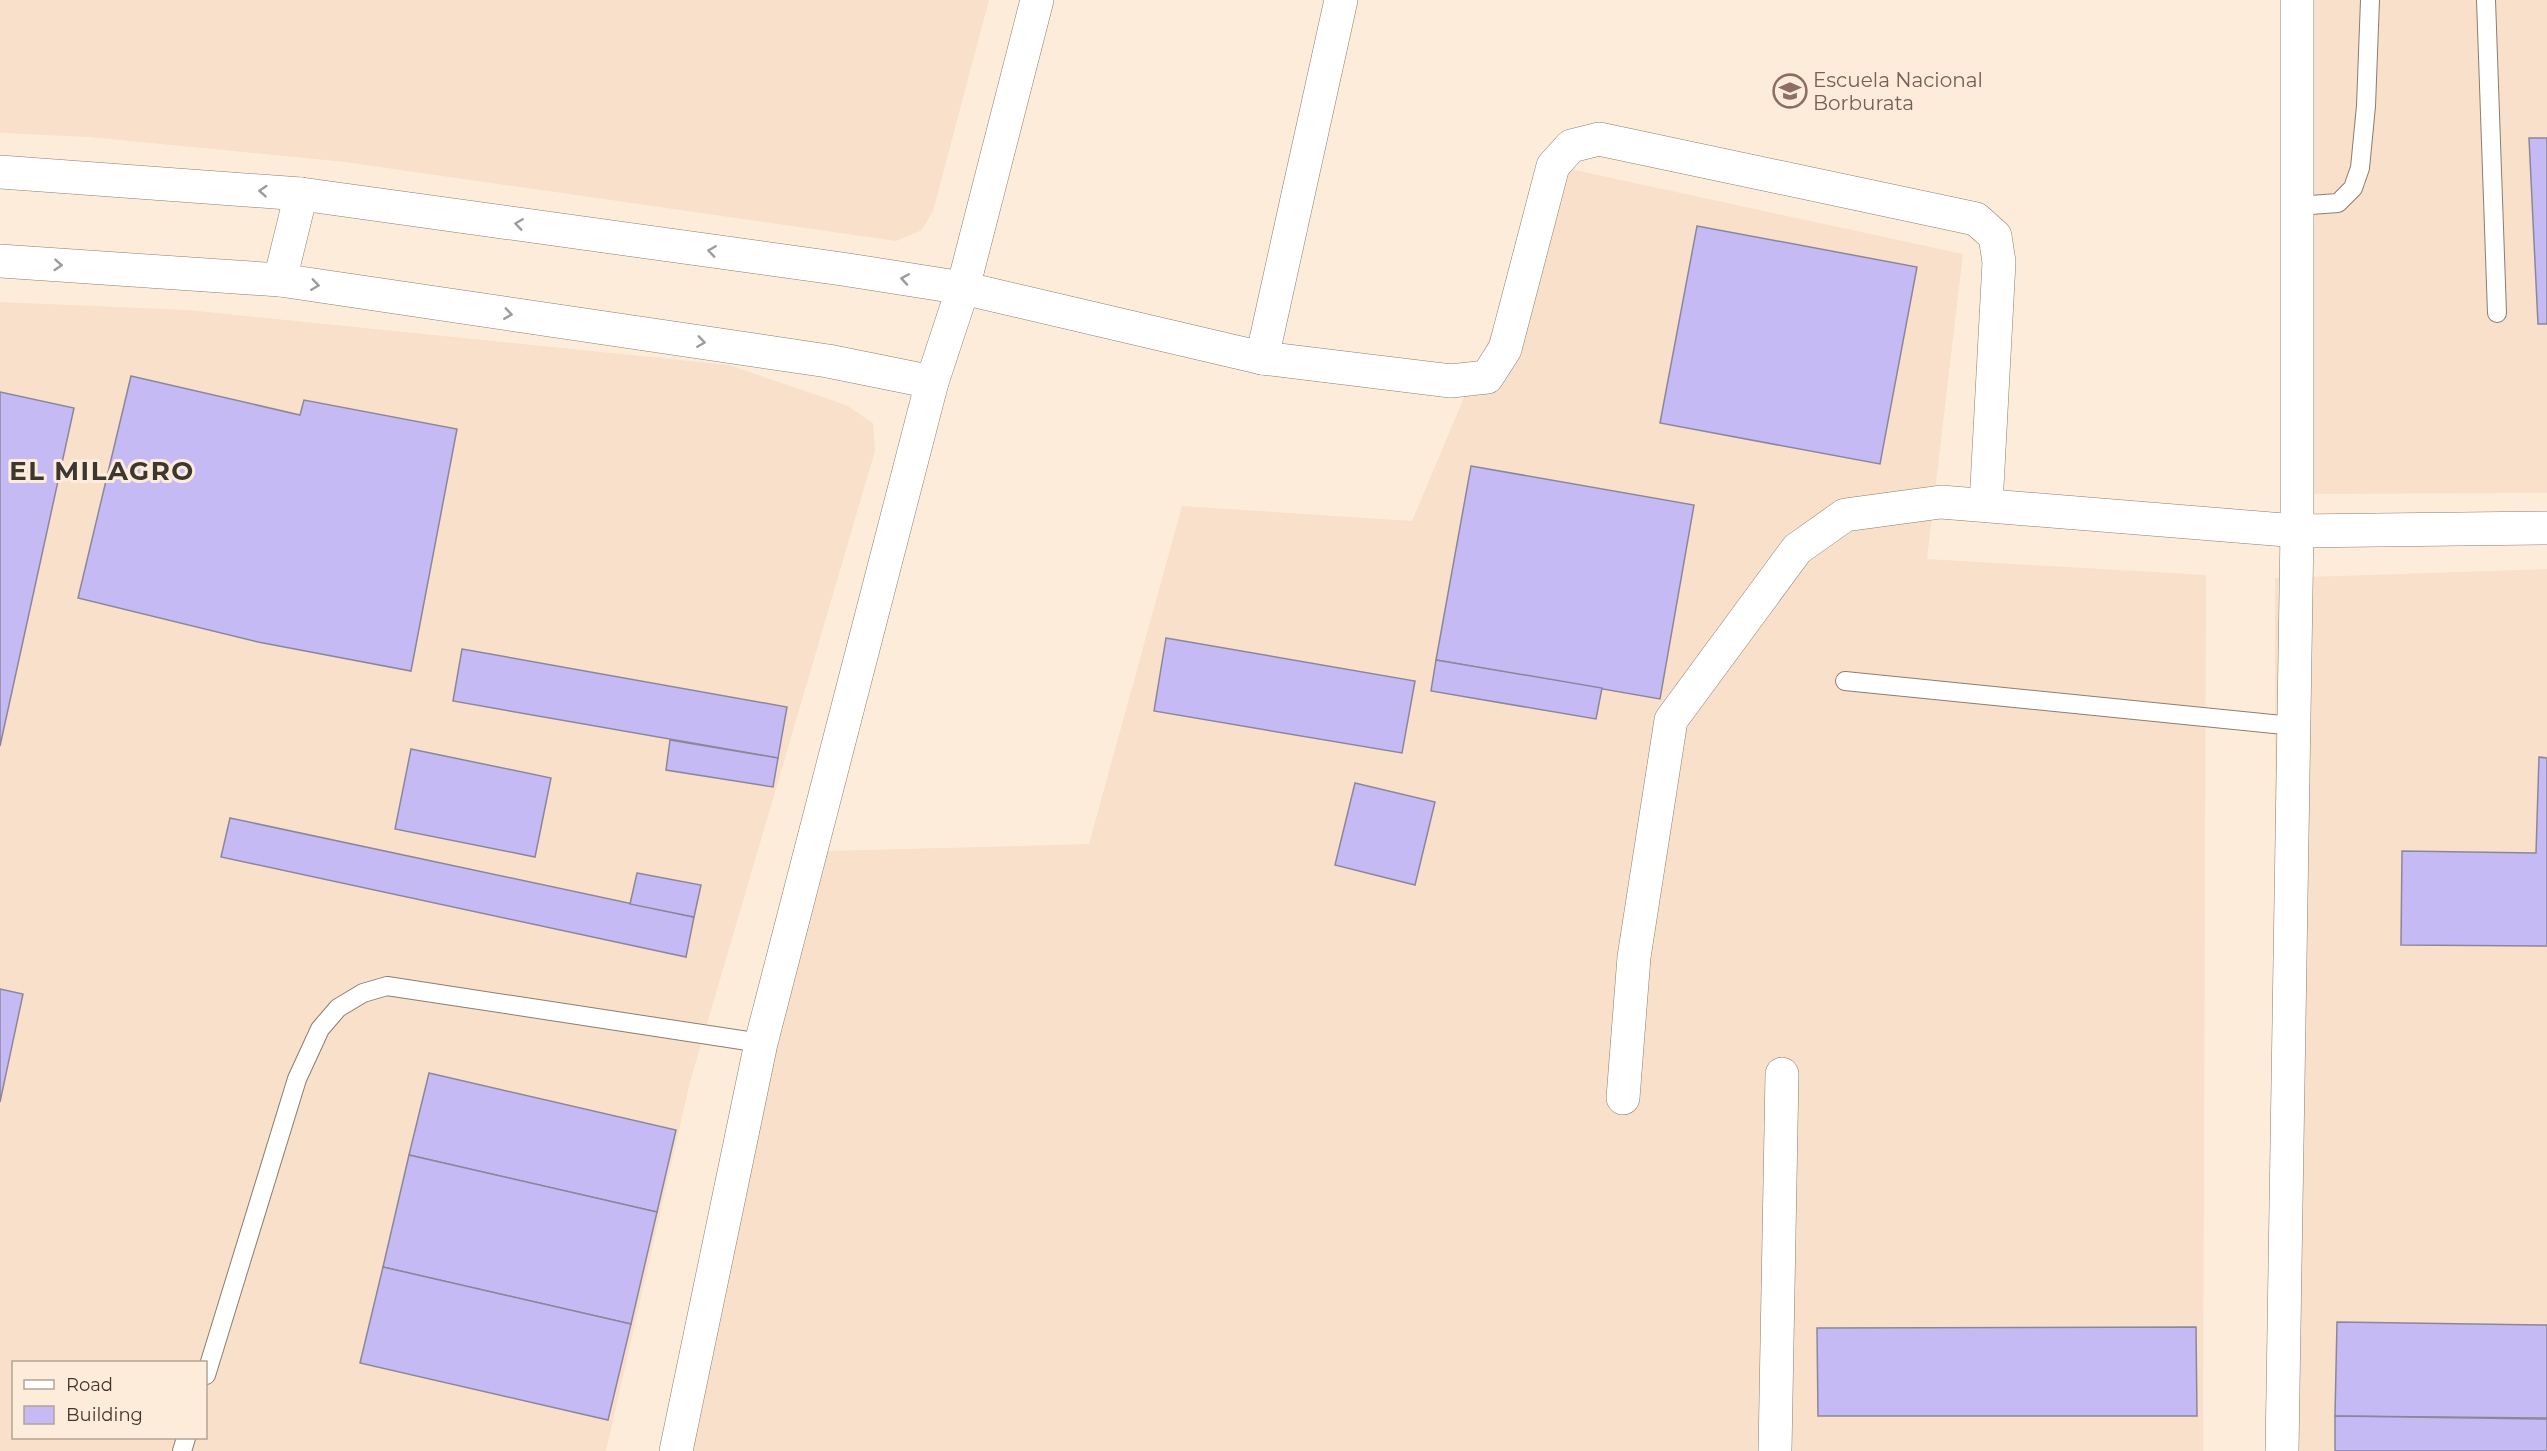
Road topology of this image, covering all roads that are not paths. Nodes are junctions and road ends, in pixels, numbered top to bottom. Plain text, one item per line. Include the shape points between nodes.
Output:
1 (1037, 0) edge
2 (1341, 0) edge
3 (2297, 0) edge
4 (2370, 0) edge
5 (2487, 0) edge
6 (0, 172) edge
7 (301, 194) junction
8 (2297, 206) junction
9 (0, 261) edge
10 (280, 280) junction
11 (963, 288) junction
12 (2497, 313) dead end
13 (1262, 358) junction
14 (932, 382) junction
15 (1986, 505) junction
16 (2547, 528) edge
17 (2296, 531) junction
18 (1845, 681) dead end
19 (2294, 726) junction
20 (761, 1043) junction
21 (1782, 1074) dead end
22 (1623, 1098) dead end
23 (207, 1372) edge
24 (676, 1451) edge
25 (1775, 1451) edge
26 (2282, 1451) edge

1 - 11 street
2 - 13 street
3 - 8 street
4 - 8 lane via 2366,106 2360,168 2353,188 2338,203
5 - 12 lane
7 -> 6 street
7 - 10 street
11 -> 7 street
8 - 17 street
9 -> 10 street
10 -> 14 street via 828,361
11 - 13 street
11 - 14 street
13 - 15 street via 1451,381 1487,377 1505,349 1553,166 1571,146 1599,139 1976,219 1995,236 1999,262
14 - 20 street
15 - 17 street
15 - 22 street via 1941,502 1845,515 1797,549 1671,720 1634,957
16 - 17 street
17 - 19 street
18 - 19 lane
19 - 26 street
20 - 23 lane via 387,986 363,993 338,1008 320,1029 297,1079
20 - 24 street
21 - 25 street

